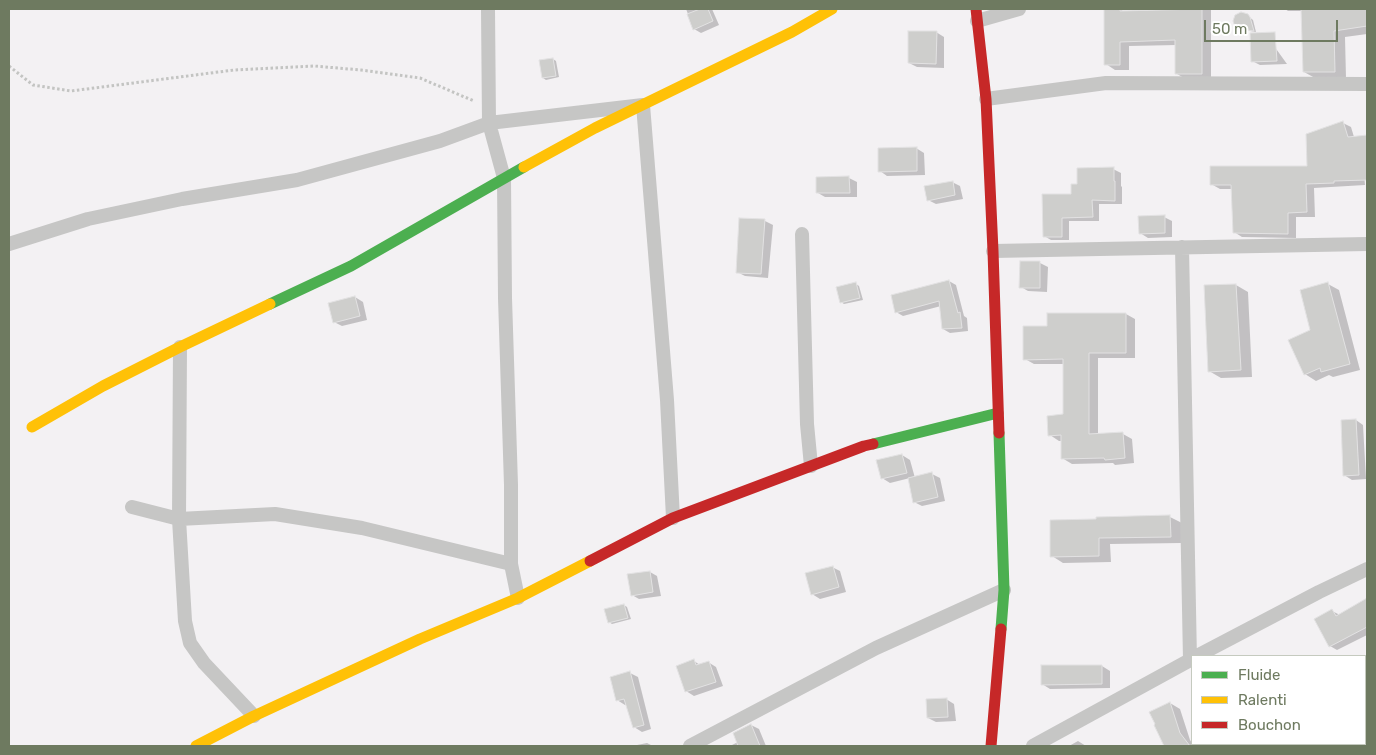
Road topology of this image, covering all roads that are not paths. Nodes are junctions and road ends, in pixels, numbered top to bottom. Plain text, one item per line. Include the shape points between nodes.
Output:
1 (488, 9) edge
2 (832, 9) edge
3 (1019, 9) edge
4 (976, 15) edge
5 (1367, 84) edge
6 (986, 99) junction
7 (643, 105) junction
8 (490, 123) junction
9 (504, 178) junction
10 (802, 234) dead end
11 (9, 244) edge
12 (1367, 244) edge
13 (1182, 247) junction
14 (993, 251) junction
15 (180, 347) junction
16 (998, 413) junction
17 (32, 427) dead end
18 (811, 466) junction
19 (132, 507) dead end
20 (673, 518) junction
21 (179, 519) junction
22 (512, 564) junction
23 (1367, 570) edge
24 (1004, 590) junction
25 (518, 598) junction
26 (1193, 655) edge
27 (1199, 655) edge
28 (1191, 659) edge
29 (254, 716) junction
30 (196, 746) edge
31 (690, 746) edge
32 (991, 746) edge
33 (1033, 746) edge

1 - 8 street
2 - 7 street
3 - 4 street
4 - 6 street
5 - 6 street via 1106,83
6 - 14 street
7 - 8 street
7 - 9 street
7 - 20 street via 667,400
8 - 9 street
8 - 11 street via 440,141 297,180 88,219
9 - 15 street via 351,266
9 - 22 street
10 - 18 street
12 - 13 street
13 - 14 street
13 - 26 street
14 - 16 street
15 - 17 street
15 - 21 street
16 - 18 street via 864,446
16 - 24 street
18 - 20 street
19 - 21 street
20 - 25 street
21 - 22 street via 275,514 362,528
21 - 29 street via 185,622 190,643 204,664
22 - 25 street
23 - 27 street
24 - 31 street via 876,648
24 - 32 street
25 - 29 street via 420,639
28 - 33 street
29 - 30 street

